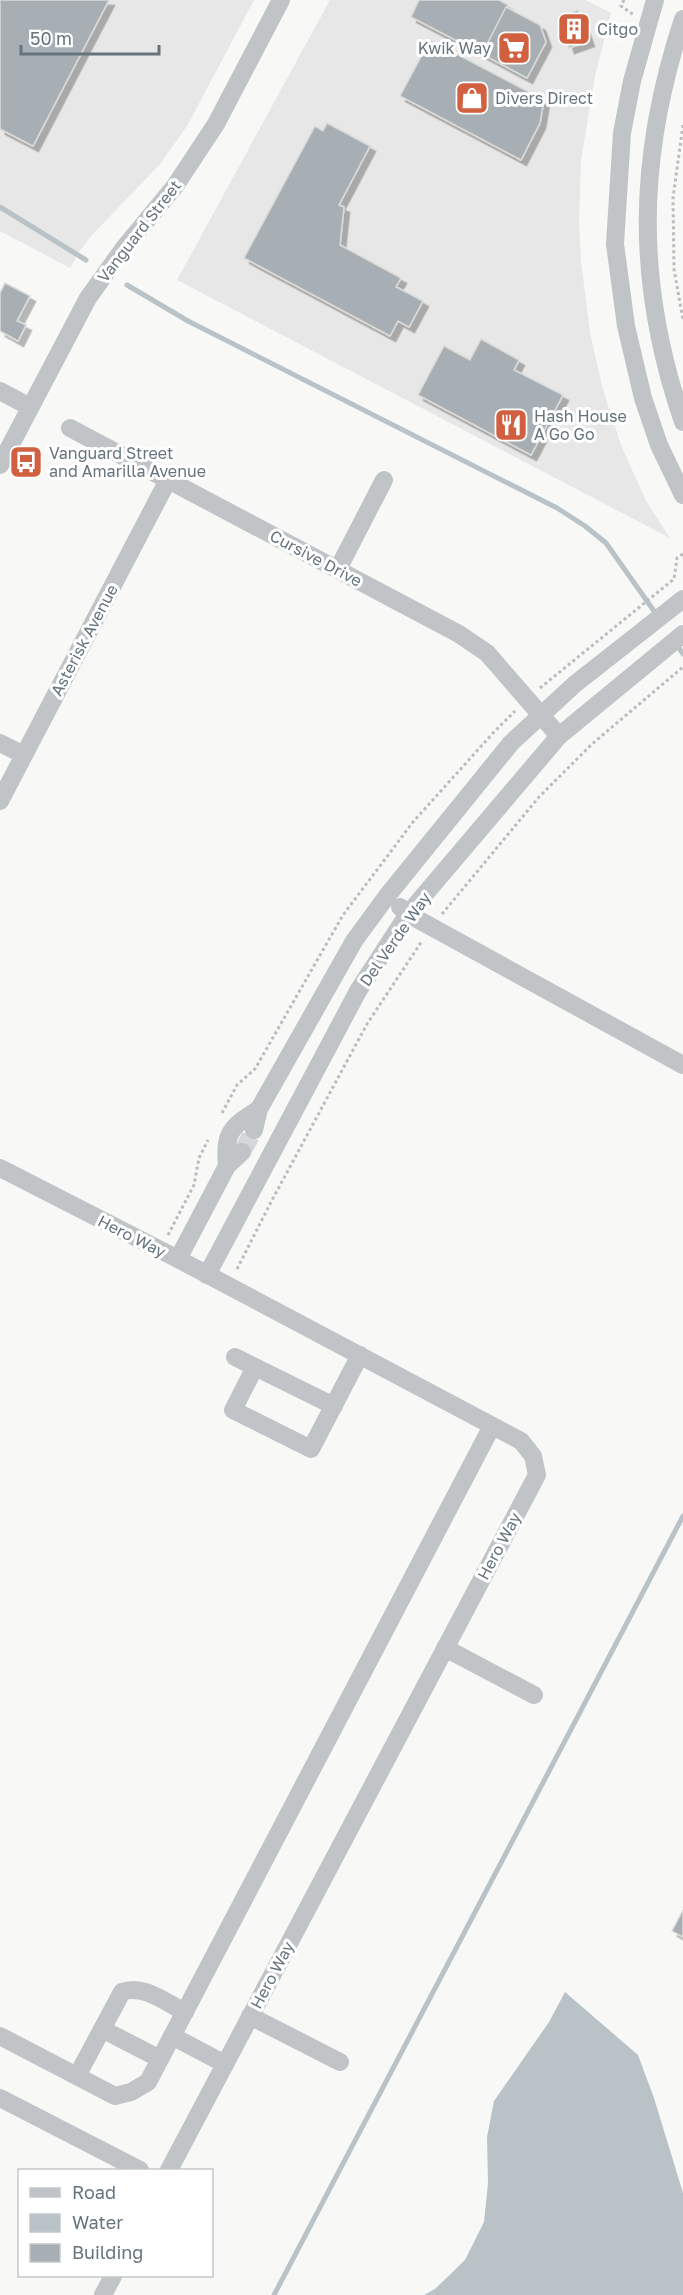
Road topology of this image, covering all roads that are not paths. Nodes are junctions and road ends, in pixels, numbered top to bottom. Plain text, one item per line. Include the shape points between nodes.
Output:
1 (281, 0) edge
2 (653, 1) edge
3 (683, 19) edge
4 (0, 390) edge
5 (30, 407) junction
6 (683, 422) edge
7 (70, 428) dead end
8 (0, 465) edge
9 (168, 480) junction
10 (384, 480) dead end
11 (683, 495) edge
12 (338, 569) junction
13 (683, 599) edge
14 (683, 634) edge
15 (542, 715) junction
16 (560, 736) junction
17 (0, 743) edge
18 (24, 755) junction
19 (0, 801) edge
20 (387, 896) junction
21 (408, 914) junction
22 (683, 1065) edge
23 (259, 1109) junction
24 (288, 1124) junction
25 (254, 1130) tunnel mouth
26 (242, 1152) tunnel mouth
27 (227, 1166) junction
28 (0, 1168) edge
29 (178, 1259) junction
30 (207, 1275) junction
31 (360, 1356) junction
32 (235, 1357) dead end
33 (255, 1367) junction
34 (334, 1406) junction
35 (492, 1426) junction
36 (445, 1648) junction
37 (534, 1695) dead end
38 (185, 2012) junction
39 (250, 2016) junction
40 (102, 2029) junction
41 (0, 2036) edge
42 (172, 2036) junction
43 (160, 2059) junction
44 (340, 2062) dead end
45 (225, 2064) junction
46 (77, 2076) junction
47 (0, 2097) edge
48 (138, 2169) edge
49 (170, 2169) edge
50 (112, 2277) edge
51 (103, 2295) edge

1 - 5 street, Vanguard Street via 216,124 175,186 101,278
2 - 3 street
2 - 11 street via 622,133 615,244 626,326 643,398 659,445
3 - 6 street via 660,109 648,185 647,231 648,273 656,321
4 - 5 street
5 - 8 street, Vanguard Street
7 - 9 street, Cursive Drive
9 - 12 street, Cursive Drive
9 - 18 street, Asterisk Avenue
10 - 12 street
12 - 15 street, Cursive Drive via 487,652
13 - 15 street, Del Verde Way
14 - 16 street, Del Verde Way
15 - 16 street, Cursive Drive
15 - 20 street, Del Verde Way via 511,743
16 - 21 street, Del Verde Way
17 - 18 street
18 - 19 street, Asterisk Avenue
20 - 21 street
20 - 23 street, Del Verde Way via 354,941
21 - 22 street
21 - 24 street, Del Verde Way via 358,991
23 - 24 street
23 - 25 street, Del Verde Way
23 - 27 street, Del Verde Way via 237,1123 225,1144
24 - 30 street, Del Verde Way
26 - 27 street, Del Verde Way
27 - 29 street, Del Verde Way
28 - 29 street, Hero Way
29 - 30 street, Hero Way
30 - 31 street, Hero Way
31 - 34 street
31 - 35 street, Hero Way
32 - 33 street
33 - 34 street
33 - 34 street via 233,1410 311,1449
35 - 36 street, Hero Way via 521,1441 533,1456 537,1475
35 - 38 street
36 - 37 street
36 - 39 street, Hero Way
38 - 40 street via 132,1988 122,1992
38 - 42 street
39 - 44 street
39 - 45 street, Hero Way
40 - 43 street
40 - 46 street
41 - 46 street
42 - 43 street
42 - 45 street
43 - 46 street via 148,2082 115,2096
45 - 49 street, Hero Way
47 - 48 street
50 - 51 street

